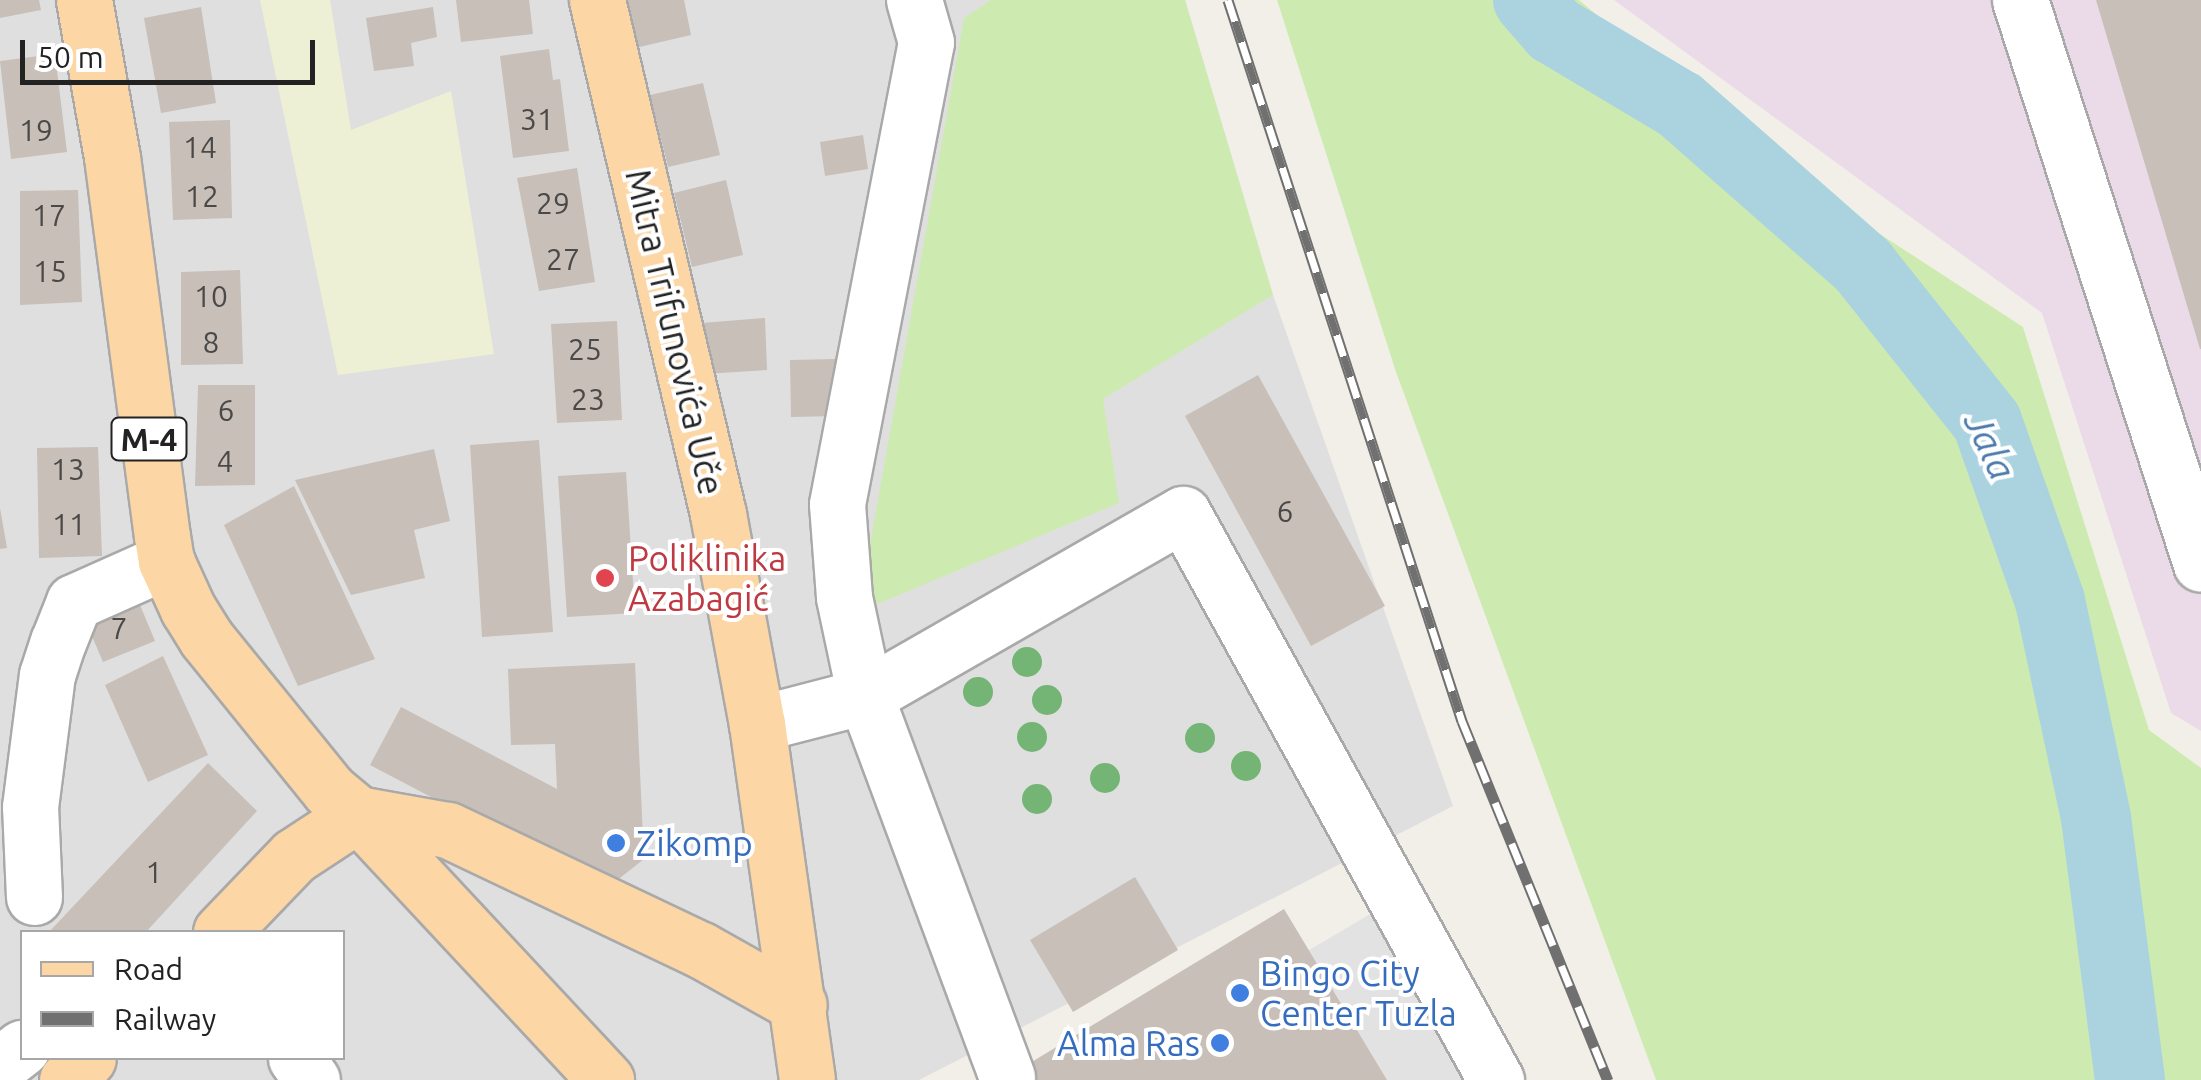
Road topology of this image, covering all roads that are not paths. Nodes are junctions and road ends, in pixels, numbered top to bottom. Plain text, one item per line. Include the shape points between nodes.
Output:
1 (84, 0) edge
2 (597, 0) edge
3 (914, 0) edge
4 (2020, 0) edge
5 (166, 561) junction
6 (2201, 564) edge
7 (865, 696) junction
8 (756, 724) junction
9 (358, 814) junction
10 (34, 897) dead end
11 (222, 930) edge
12 (799, 1005) junction
13 (20, 1050) edge
14 (86, 1060) edge
15 (0, 1065) edge
16 (1006, 1077) dead end
17 (805, 1079) edge
18 (67, 1080) edge
19 (606, 1080) edge
20 (1496, 1080) edge

1 - 5 main road, M-4
2 - 8 main road, Mitra Trifunovića Uče via 718,514
3 - 7 street via 926,42 837,504 844,597
4 - 6 street
5 - 9 main road, M-4 via 206,638 328,790
5 - 10 street via 74,602 58,642 47,674 30,806
7 - 8 street
7 - 16 street
7 - 20 street via 1183,514
8 - 12 main road, Mitra Trifunovića Uče
9 - 11 main road via 294,856
9 - 12 main road via 448,830 701,950
9 - 19 main road, M-4
12 - 17 main road, Mitra Trifunovića Uče
13 - 15 street
14 - 18 main road

